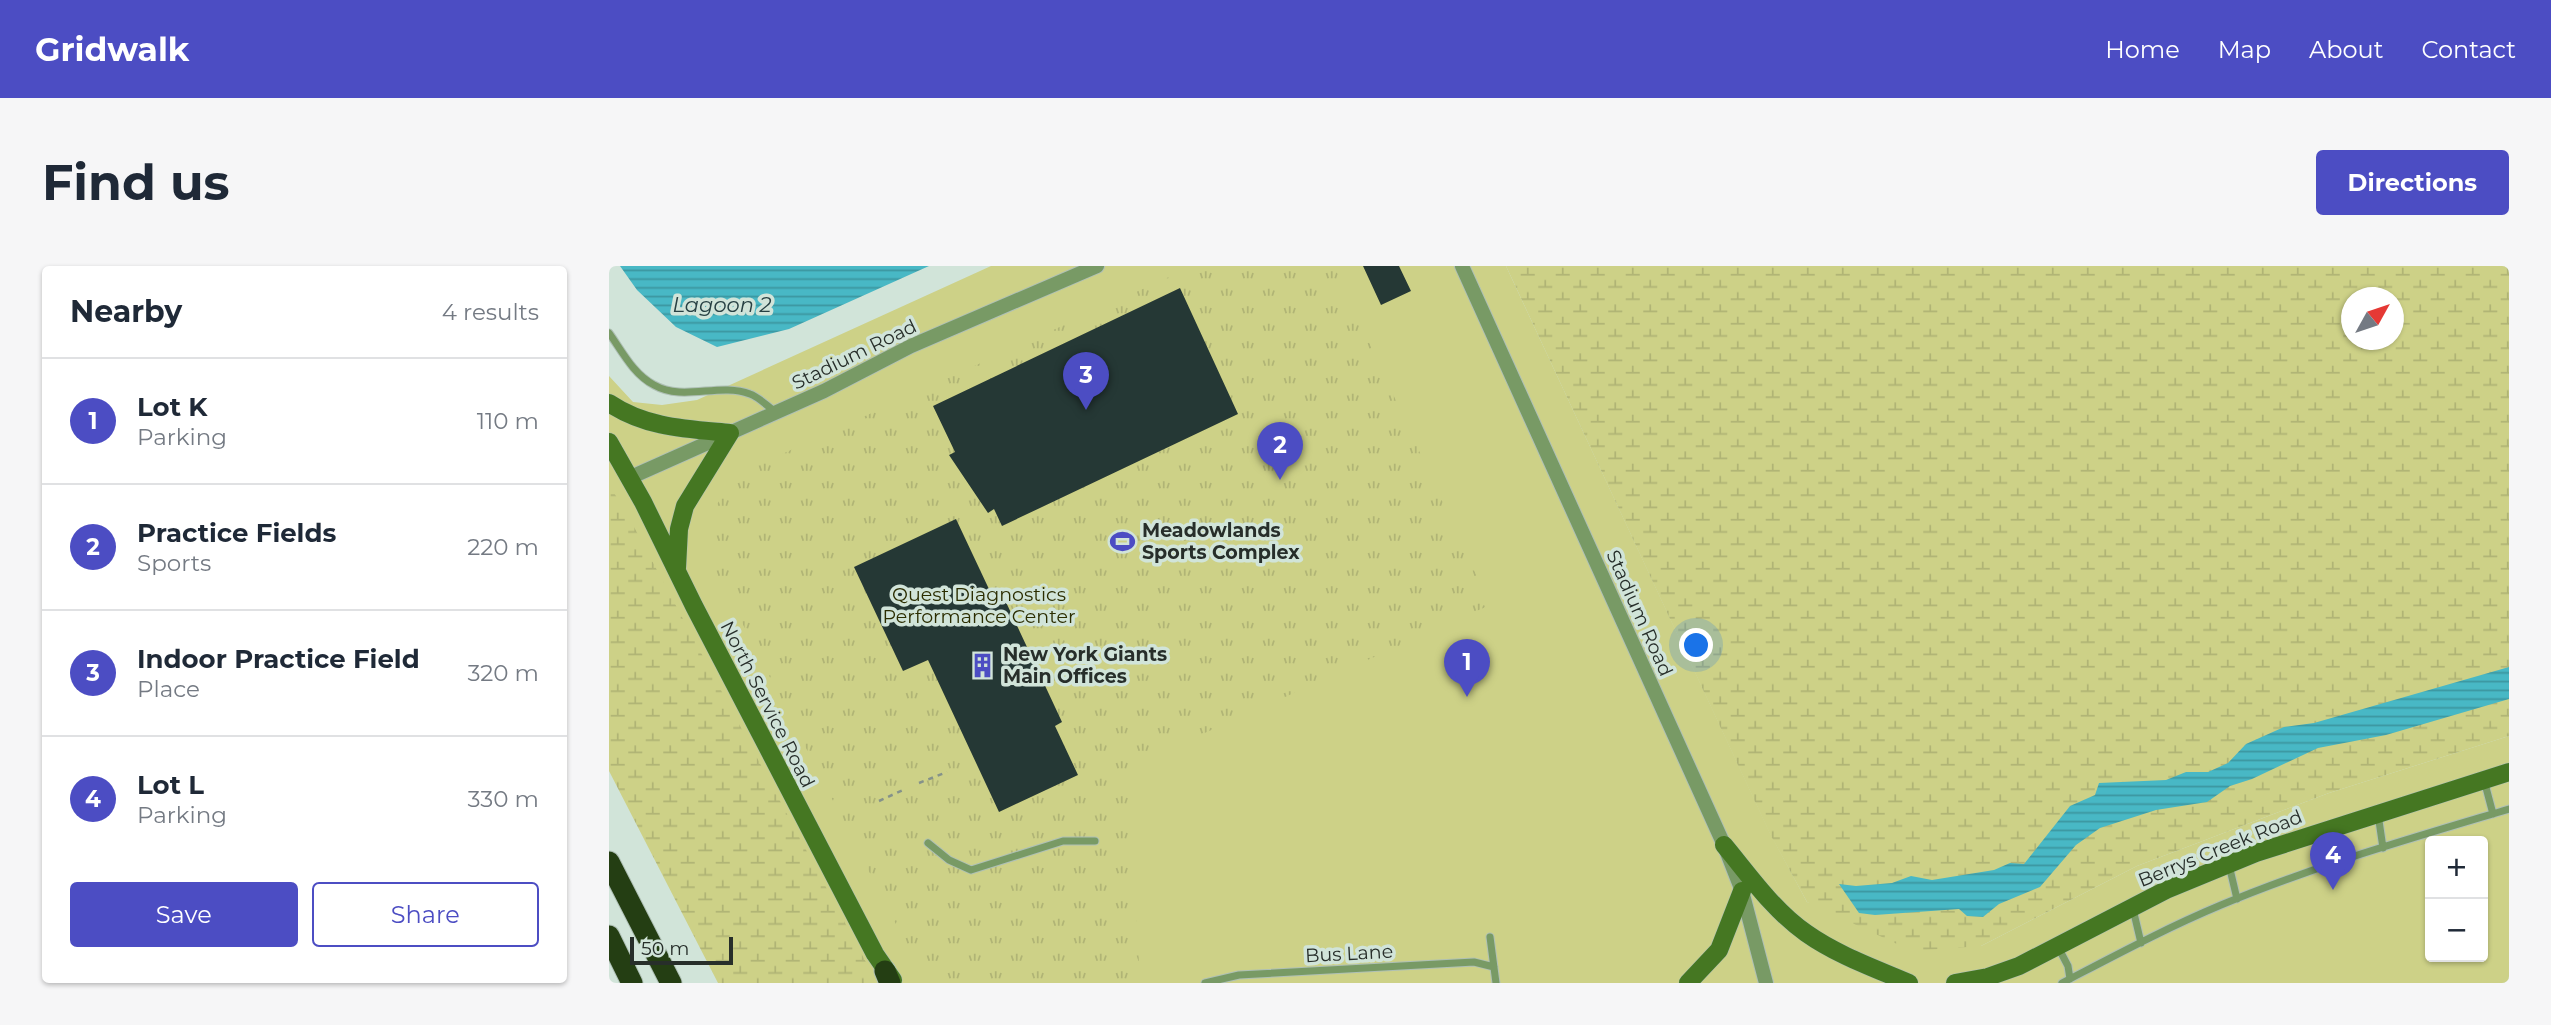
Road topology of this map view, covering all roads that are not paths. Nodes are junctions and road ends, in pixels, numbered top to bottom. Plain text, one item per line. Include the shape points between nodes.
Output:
1 (1097, 266) edge
2 (1462, 266) edge
3 (609, 332) edge
4 (609, 403) edge
5 (777, 413) junction
6 (730, 433) junction
7 (609, 442) edge
8 (629, 478) junction
9 (677, 572) junction
10 (2509, 772) edge
11 (2483, 780) junction
12 (2509, 809) edge
13 (2377, 812) junction
14 (2493, 814) junction
15 (1095, 841) dead end
16 (928, 843) dead end
17 (1724, 845) junction
18 (2383, 848) junction
19 (609, 862) edge
20 (2228, 863) junction
21 (1742, 891) junction
22 (2237, 899) junction
23 (2132, 907) junction
24 (609, 936) edge
25 (1490, 937) dead end
26 (2141, 943) junction
27 (2058, 947) junction
28 (1494, 967) junction
29 (890, 979) edge
30 (1989, 980) edge
31 (2066, 981) edge
32 (632, 983) edge
33 (671, 983) edge
34 (1205, 983) edge
35 (1496, 983) edge
36 (1688, 983) edge
37 (1766, 983) edge
38 (1909, 983) edge
39 (1955, 983) edge

1 - 5 street, Stadium Road via 911,346
2 - 17 street, Stadium Road
3 - 5 lane via 635,371 655,386 682,393 730,390 750,394
4 - 6 street via 657,426
5 - 6 street, Stadium Road
6 - 8 street, Stadium Road
6 - 9 street via 685,506
7 - 8 street, North Service Road
8 - 9 street, North Service Road
9 - 29 street, North Service Road
10 - 11 street, Berrys Creek Road
11 - 13 street, Berrys Creek Road
11 - 14 lane
12 - 14 lane
13 - 18 lane
13 - 20 street, Berrys Creek Road
14 - 18 lane
15 - 16 lane via 1063,841 971,870
17 - 21 street, Stadium Road
17 - 38 street via 1772,902 1805,932
18 - 22 lane
19 - 33 highway
20 - 22 lane
20 - 23 street, Berrys Creek Road
21 - 36 street via 1719,950
21 - 37 street, Stadium Road
22 - 26 lane
23 - 26 lane
23 - 27 street, Berrys Creek Road
24 - 32 highway
25 - 28 lane
26 - 31 lane
27 - 30 street, Berrys Creek Road
27 - 31 lane via 2068,966
28 - 34 lane, Bus Lane via 1474,962 1238,975
28 - 35 lane
30 - 39 street, Berrys Creek Road

